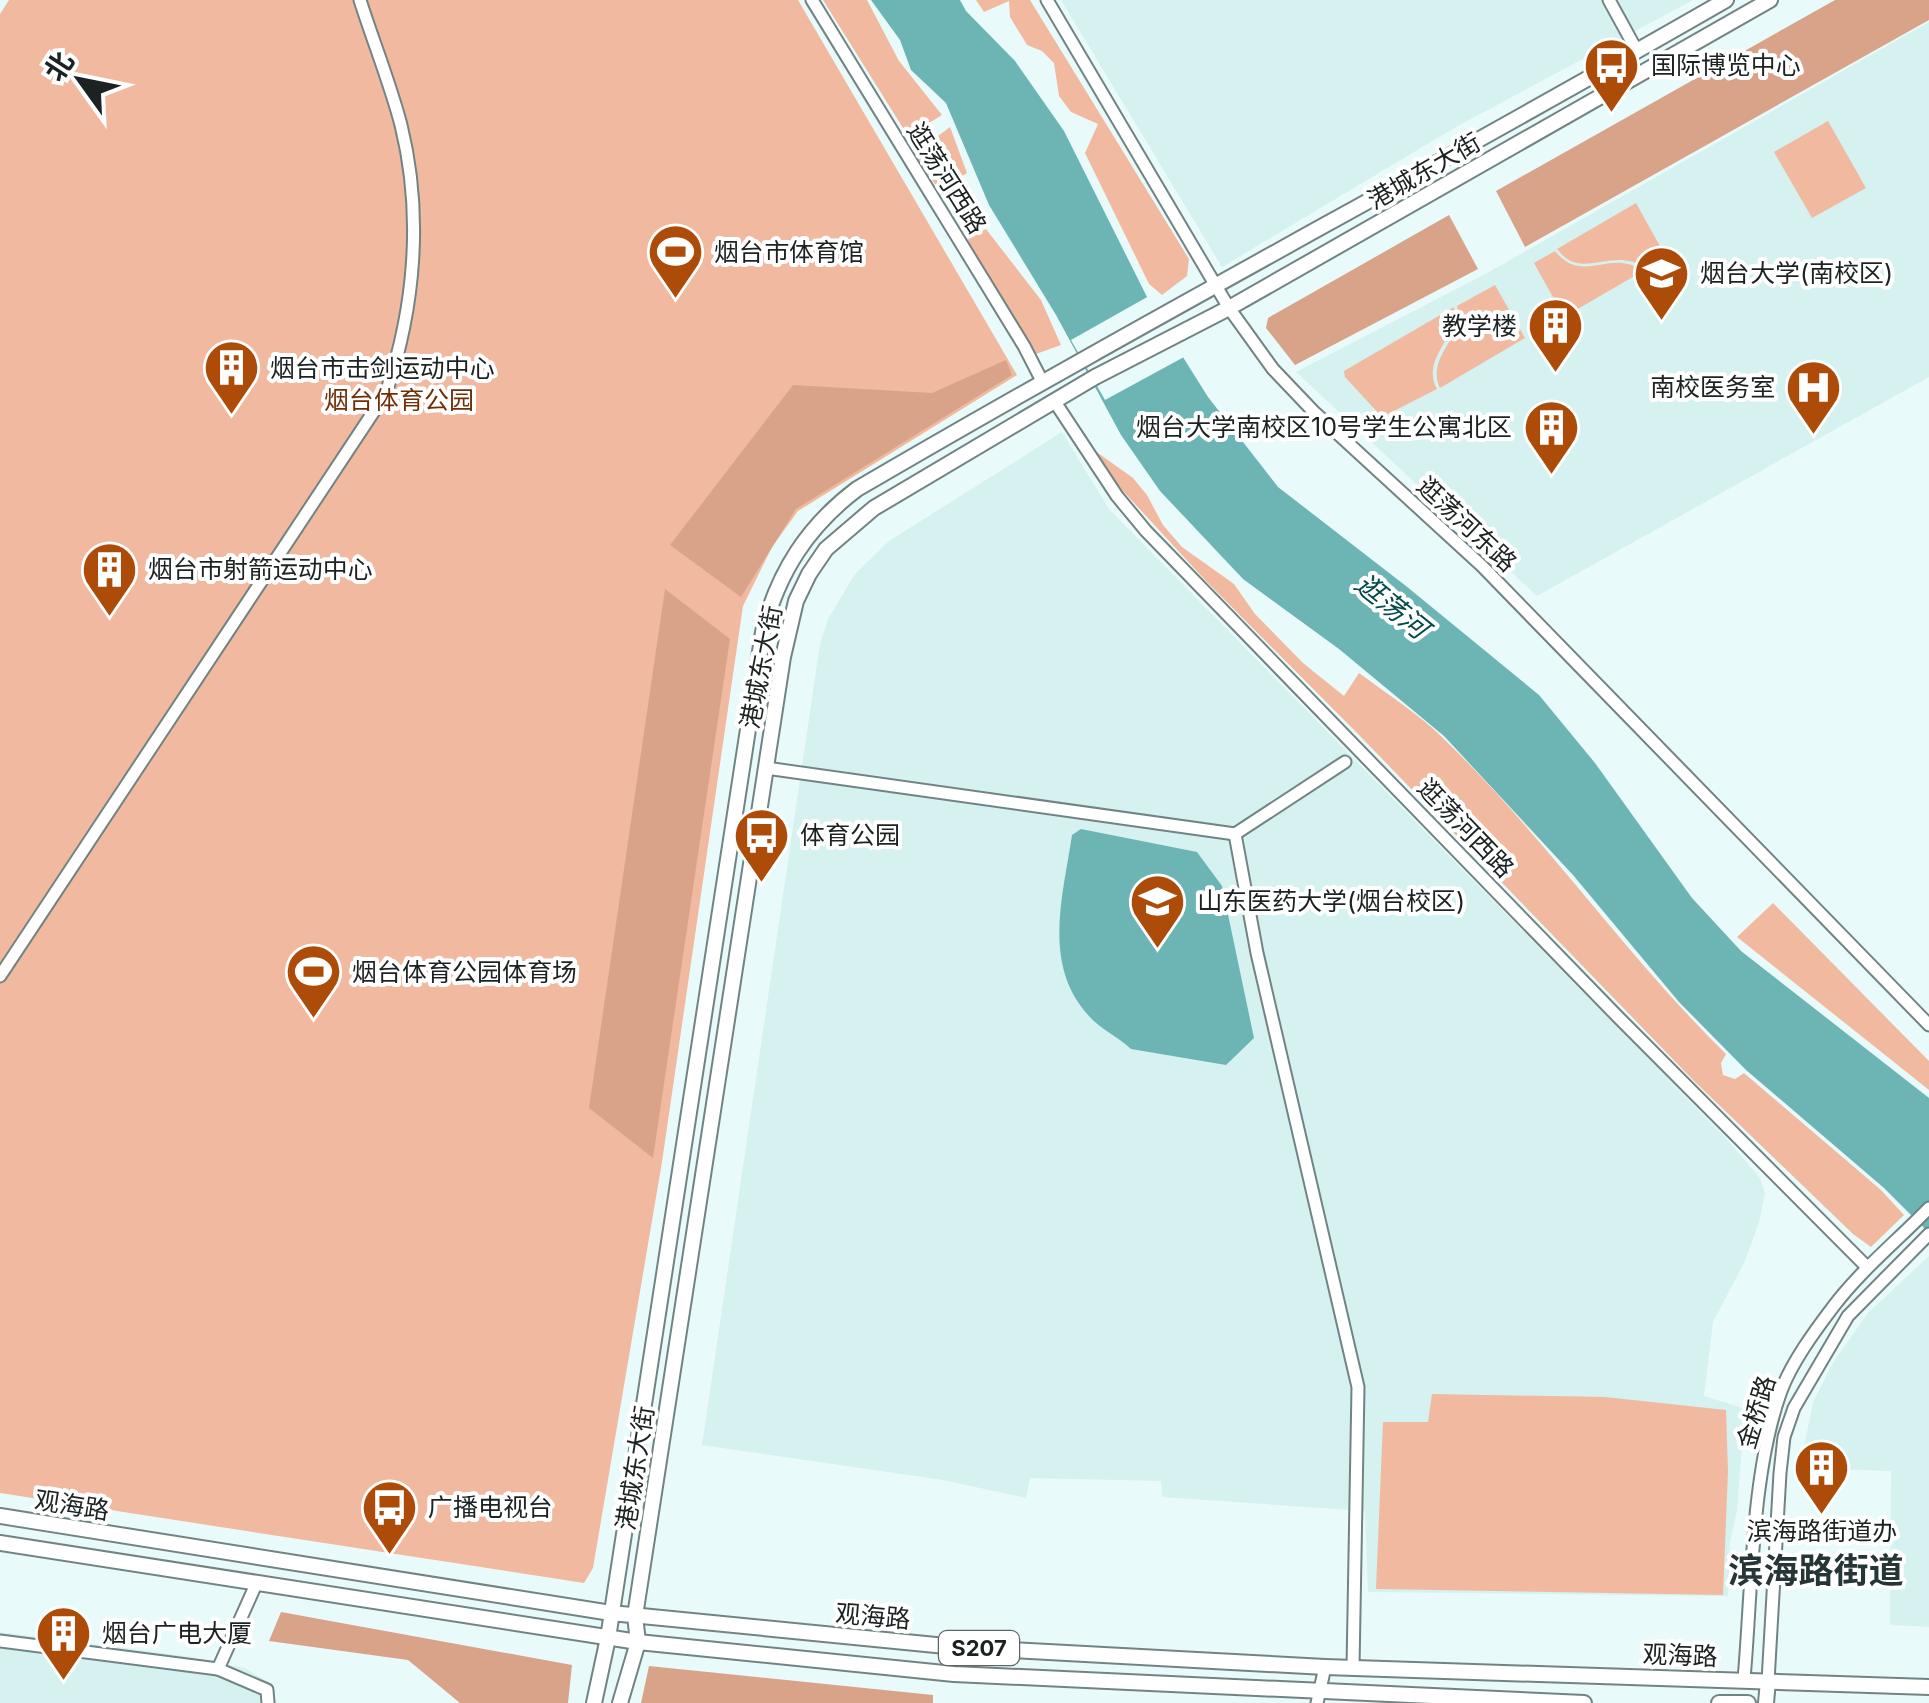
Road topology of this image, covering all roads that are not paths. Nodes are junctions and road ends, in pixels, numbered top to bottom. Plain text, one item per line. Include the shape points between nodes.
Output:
1 (360, 0) edge
2 (812, 0) edge
3 (1046, 0) edge
4 (1609, 0) edge
5 (1726, 0) edge
6 (1770, 0) edge
7 (1638, 51) junction
8 (1445, 158) junction
9 (1456, 178) junction
10 (1216, 288) junction
11 (1229, 308) junction
12 (1042, 380) junction
13 (1055, 402) junction
14 (1345, 762) dead end
15 (766, 768) junction
16 (1235, 834) junction
17 (0, 976) edge
18 (1929, 1026) edge
19 (1929, 1208) edge
20 (1928, 1235) edge
21 (1866, 1267) junction
22 (0, 1516) edge
23 (0, 1543) edge
24 (256, 1582) junction
25 (611, 1613) junction
26 (634, 1616) junction
27 (608, 1638) junction
28 (0, 1640) edge
29 (638, 1642) junction
30 (1324, 1667) junction
31 (1353, 1668) junction
32 (218, 1669) junction
33 (1744, 1679) junction
34 (1768, 1681) junction
35 (1929, 1687) edge
36 (1318, 1697) edge
37 (268, 1703) edge
38 (594, 1703) edge
39 (620, 1703) edge
40 (1584, 1703) edge
41 (1719, 1703) edge
42 (1740, 1703) edge
43 (1748, 1703) edge
44 (1766, 1703) edge

1 - 17 street via 401,127 414,238 402,346 386,392
2 - 12 street, 逛荡河西路
3 - 10 street, 逛荡河东路
4 - 7 street
5 - 7 main road, 港城东大街
6 - 9 main road, 港城东大街
7 - 8 main road, 港城东大街
8 - 9 main road
8 - 10 main road, 港城东大街
9 - 11 main road, 港城东大街
10 - 11 street, 逛荡河东路
10 - 12 main road, 港城东大街
11 - 13 main road, 港城东大街
11 - 18 street, 逛荡河东路 via 1313,411 1482,566
12 - 25 main road, 港城东大街 via 833,507 791,560 770,603
13 - 15 main road, 港城东大街 via 874,508 826,549 808,574 789,626
13 - 21 street, 逛荡河西路 via 1146,531
14 - 16 street
15 - 16 street
15 - 26 main road, 港城东大街
16 - 31 street via 1358,1387
19 - 21 street, 金桥路
20 - 34 street, 金桥路 via 1848,1316 1794,1408 1780,1472
21 - 33 street, 金桥路 via 1801,1354 1768,1432
22 - 25 main road, 观海路 / S207
23 - 24 main road, 观海路 / S207
24 - 27 main road, 观海路 / S207
24 - 32 street
25 - 26 main road, 观海路 / S207
25 - 27 main road, 港城东大街
26 - 29 main road, 港城东大街
26 - 30 main road, 观海路 / S207 via 956,1647
27 - 29 main road, 观海路 / S207
27 - 38 main road, 港城东大街
28 - 32 street
29 - 36 main road, 观海路 / S207 via 954,1674
29 - 39 main road, 港城东大街
30 - 31 main road, 观海路 / S207
30 - 36 street
31 - 33 main road, 观海路 / S207
32 - 37 street via 267,1690
33 - 34 main road, 观海路 / S207
33 - 42 main road
34 - 35 main road, 观海路 / S207
34 - 44 main road
36 - 40 main road, 观海路 / S207
41 - 42 main road, 观海路
42 - 43 main road, 观海路

